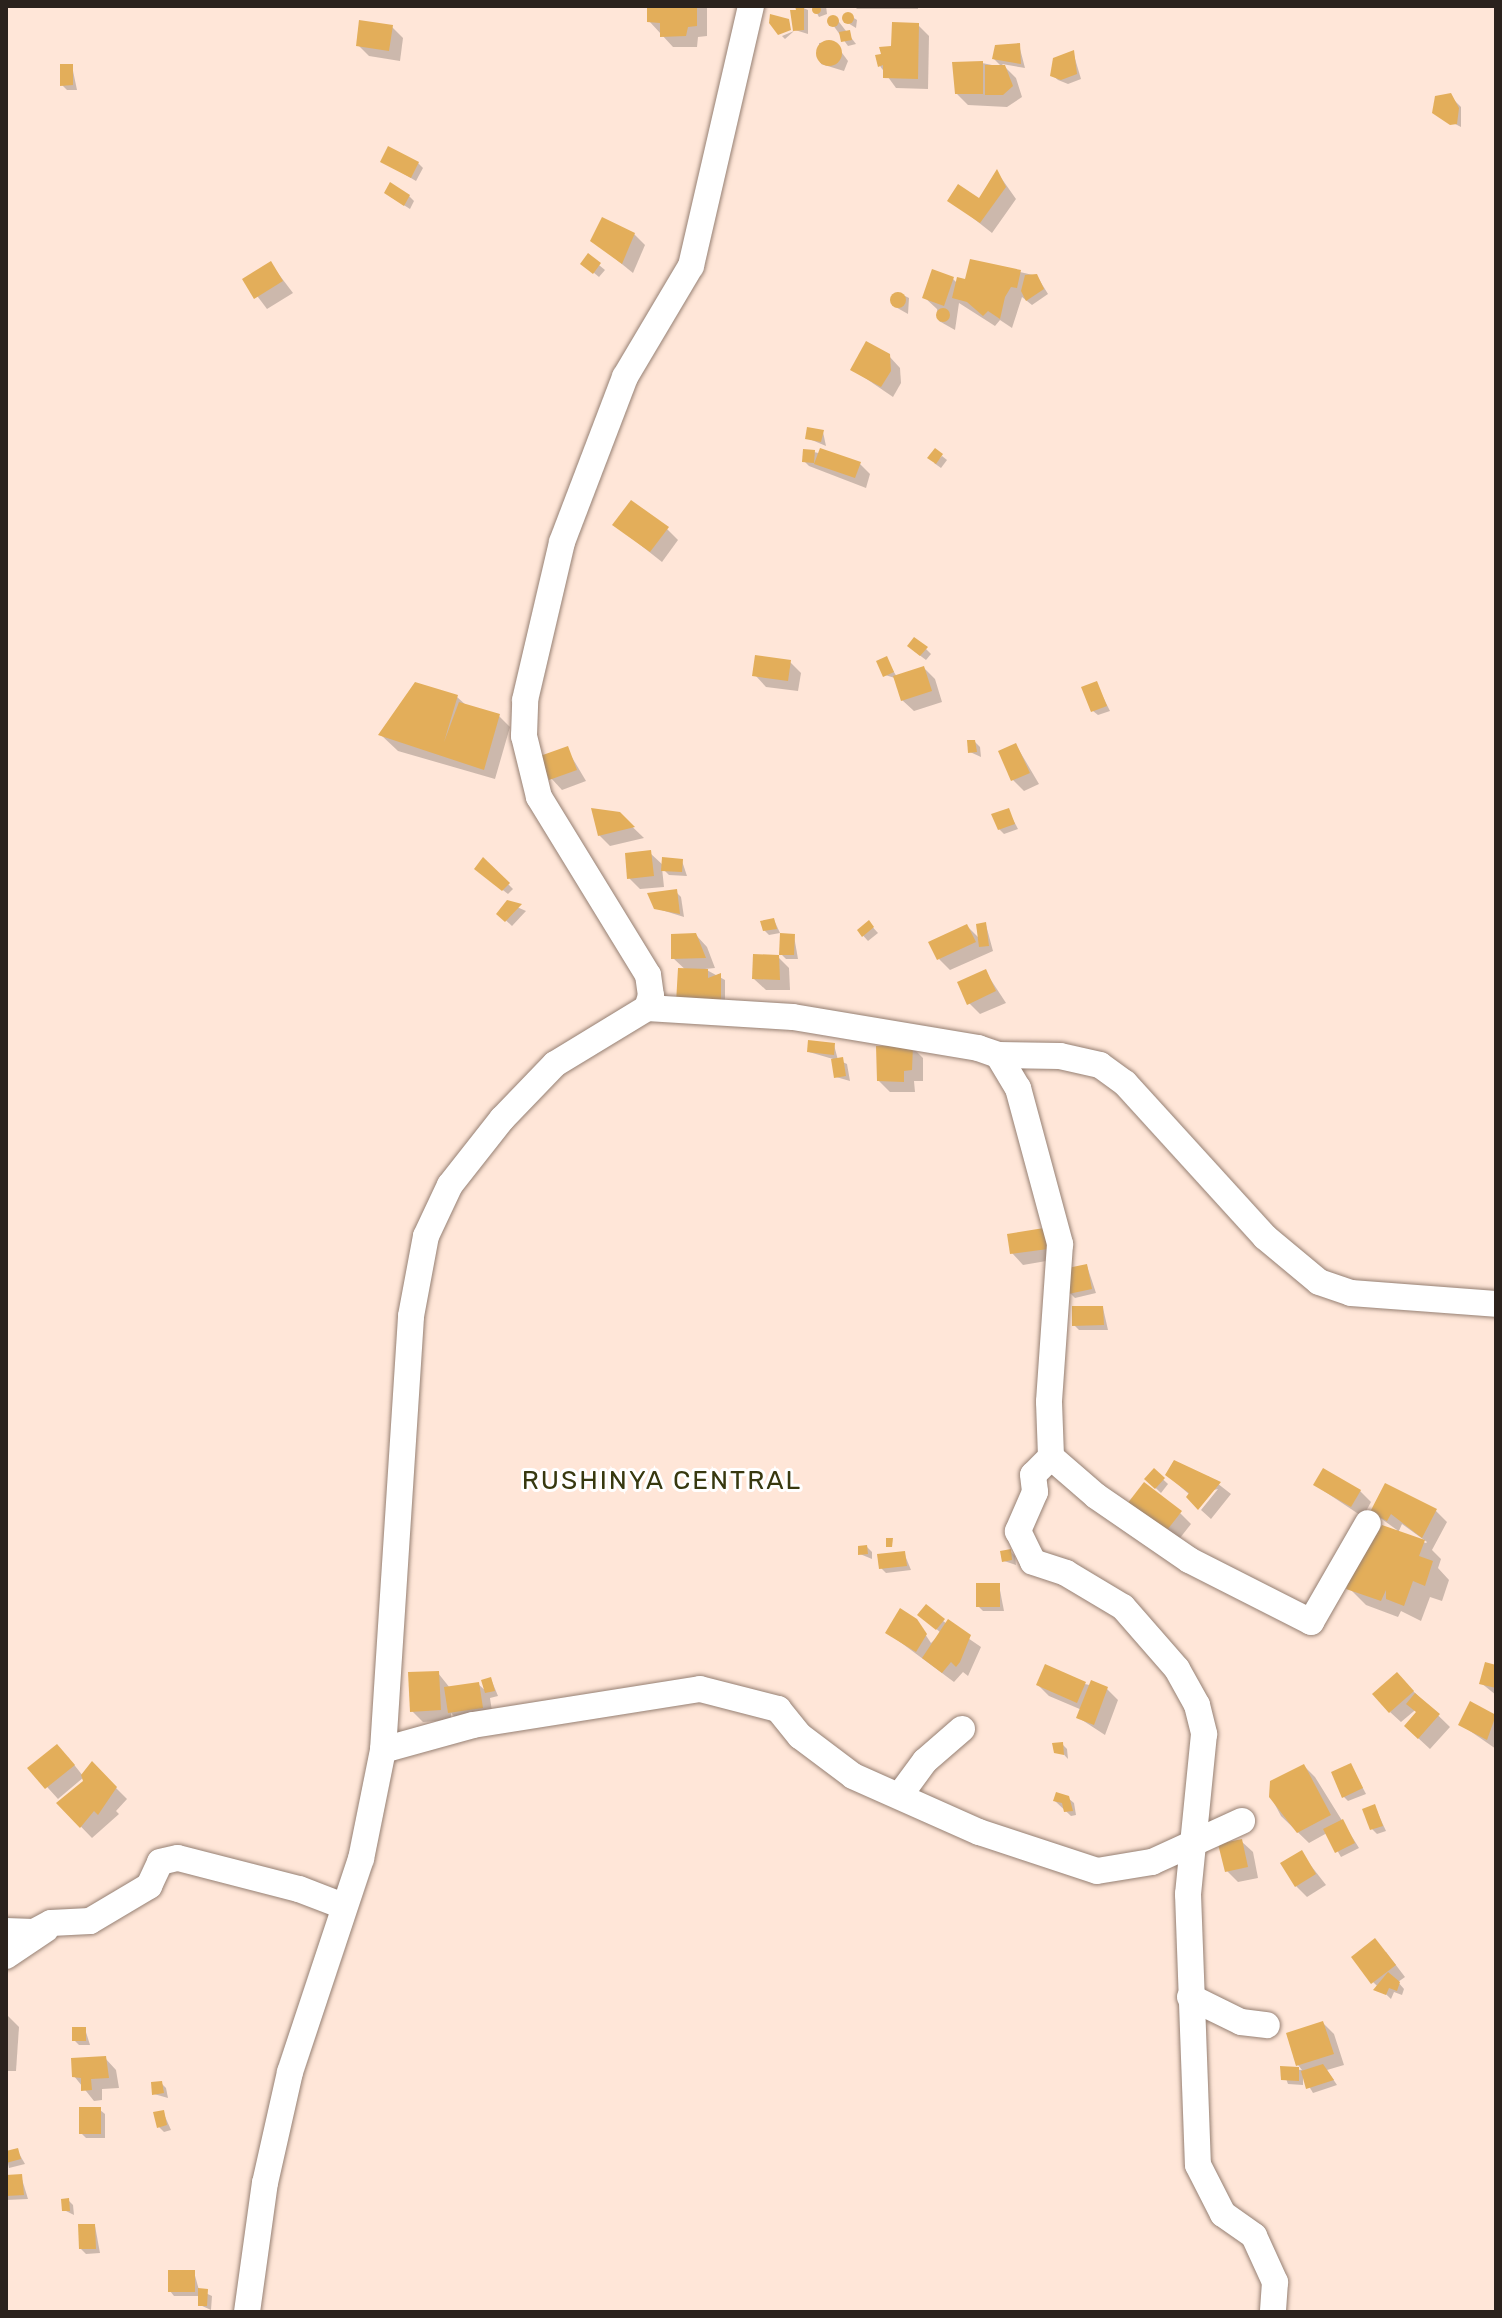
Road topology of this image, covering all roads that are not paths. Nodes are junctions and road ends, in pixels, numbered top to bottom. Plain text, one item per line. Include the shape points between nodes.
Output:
1 (751, 6) edge
2 (647, 1008) junction
3 (998, 1055) junction
4 (1496, 1304) edge
5 (1051, 1457) junction
6 (1368, 1523) dead end
7 (962, 1729) dead end
8 (383, 1750) junction
9 (900, 1795) junction
10 (1242, 1821) dead end
11 (1195, 1846) junction
12 (343, 1906) junction
13 (51, 1923) junction
14 (6, 1931) edge
15 (6, 1956) edge
16 (1190, 1997) junction
17 (1267, 2025) dead end
18 (247, 2312) edge
19 (1273, 2312) edge

1 - 2 street via 691,266 625,377 562,542 525,700 524,736 539,797 648,975 652,985
2 - 3 street via 793,1017
2 - 8 street via 555,1064 477,1148 450,1185 426,1236 411,1316
3 - 4 street via 1060,1056 1100,1065 1125,1083 1265,1237 1319,1282 1351,1293
3 - 5 street via 1018,1088 1057,1221
5 - 6 street via 1096,1496 1189,1560 1311,1622
5 - 11 street via 1033,1475 1035,1492 1018,1531 1033,1562 1066,1573 1123,1607 1177,1669 1197,1705 1204,1734
7 - 9 street via 925,1761
8 - 9 street via 473,1725 700,1689 778,1709 800,1736 853,1776
8 - 12 street via 361,1859
9 - 11 street via 979,1832 1097,1871 1152,1862
10 - 11 street
11 - 16 street via 1188,1894
12 - 13 street via 299,1889 178,1858 160,1862 149,1886 90,1921
12 - 18 street via 290,2072 265,2183
13 - 14 street via 34,1932
13 - 15 street via 37,1940
16 - 17 street via 1241,2022
16 - 19 street via 1198,2165 1223,2214 1254,2236 1275,2282

